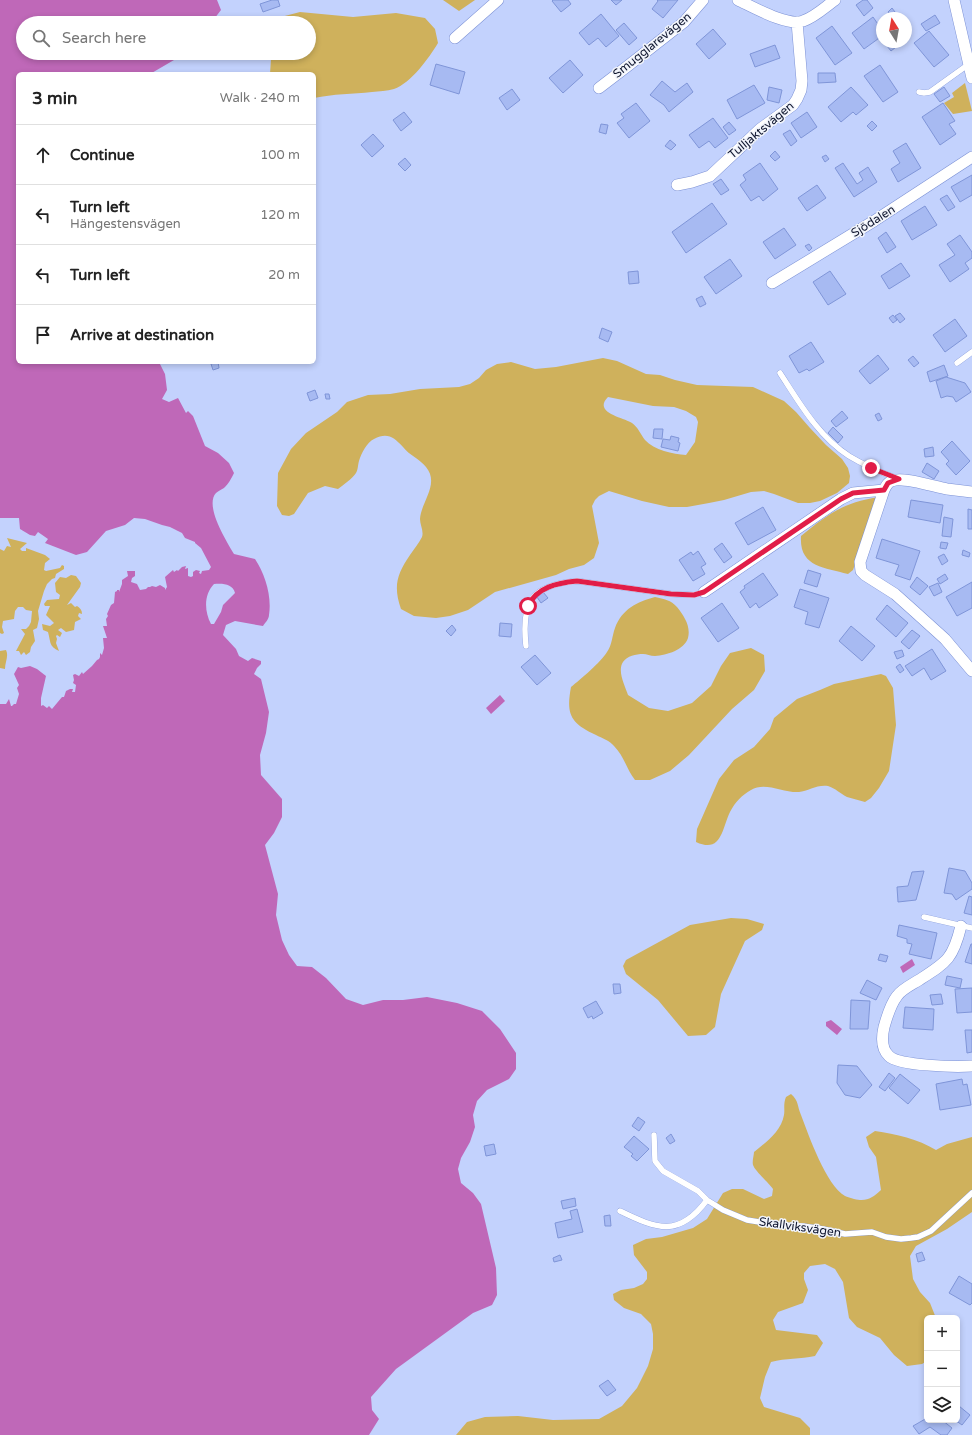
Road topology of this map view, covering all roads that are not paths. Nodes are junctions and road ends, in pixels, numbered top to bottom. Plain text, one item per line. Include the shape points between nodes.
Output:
1 (498, 0) edge
2 (703, 0) edge
3 (738, 0) edge
4 (835, 0) edge
5 (954, 0) edge
6 (797, 22) junction
7 (455, 38) dead end
8 (969, 64) junction
9 (972, 78) edge
10 (598, 88) dead end
11 (919, 92) dead end
12 (972, 157) edge
13 (677, 185) dead end
14 (772, 283) dead end
15 (972, 352) edge
16 (957, 363) dead end
17 (780, 373) dead end
18 (899, 479) junction
19 (884, 490) junction
20 (972, 492) edge
21 (704, 592) joint
22 (526, 646) dead end
23 (972, 671) edge
24 (924, 917) dead end
25 (967, 927) edge
26 (972, 1066) edge
27 (654, 1135) dead end
28 (972, 1193) edge
29 (707, 1200) junction
30 (620, 1211) dead end

1 - 7 street
2 - 10 street, Smugglarevägen via 684,22
3 - 6 street via 783,20
4 - 6 street via 810,18
5 - 8 street
6 - 13 street, Tulljaktsvägen via 802,81 801,90 793,106 760,129 710,176
8 - 9 street
8 - 11 lane via 930,92
12 - 14 street, Sjödalen
15 - 16 lane
17 - 18 lane via 826,437 848,455
18 - 19 street via 888,483
18 - 20 street
19 - 21 street via 853,493 841,499
19 - 23 street via 860,562 862,572 895,594 920,616 945,639
21 - 22 lane via 694,595 671,594 577,581 546,587 536,594 528,606 525,623
24 - 25 lane
25 - 26 street via 947,960 897,997 887,1016 883,1042 885,1052 895,1060 951,1067
27 - 29 lane, Skallviksvägen via 655,1161 658,1167 698,1191
28 - 29 lane, Skallviksvägen via 931,1231 918,1237 901,1239 872,1232 845,1234 747,1220
29 - 30 lane via 700,1210 684,1223 674,1227 654,1226

